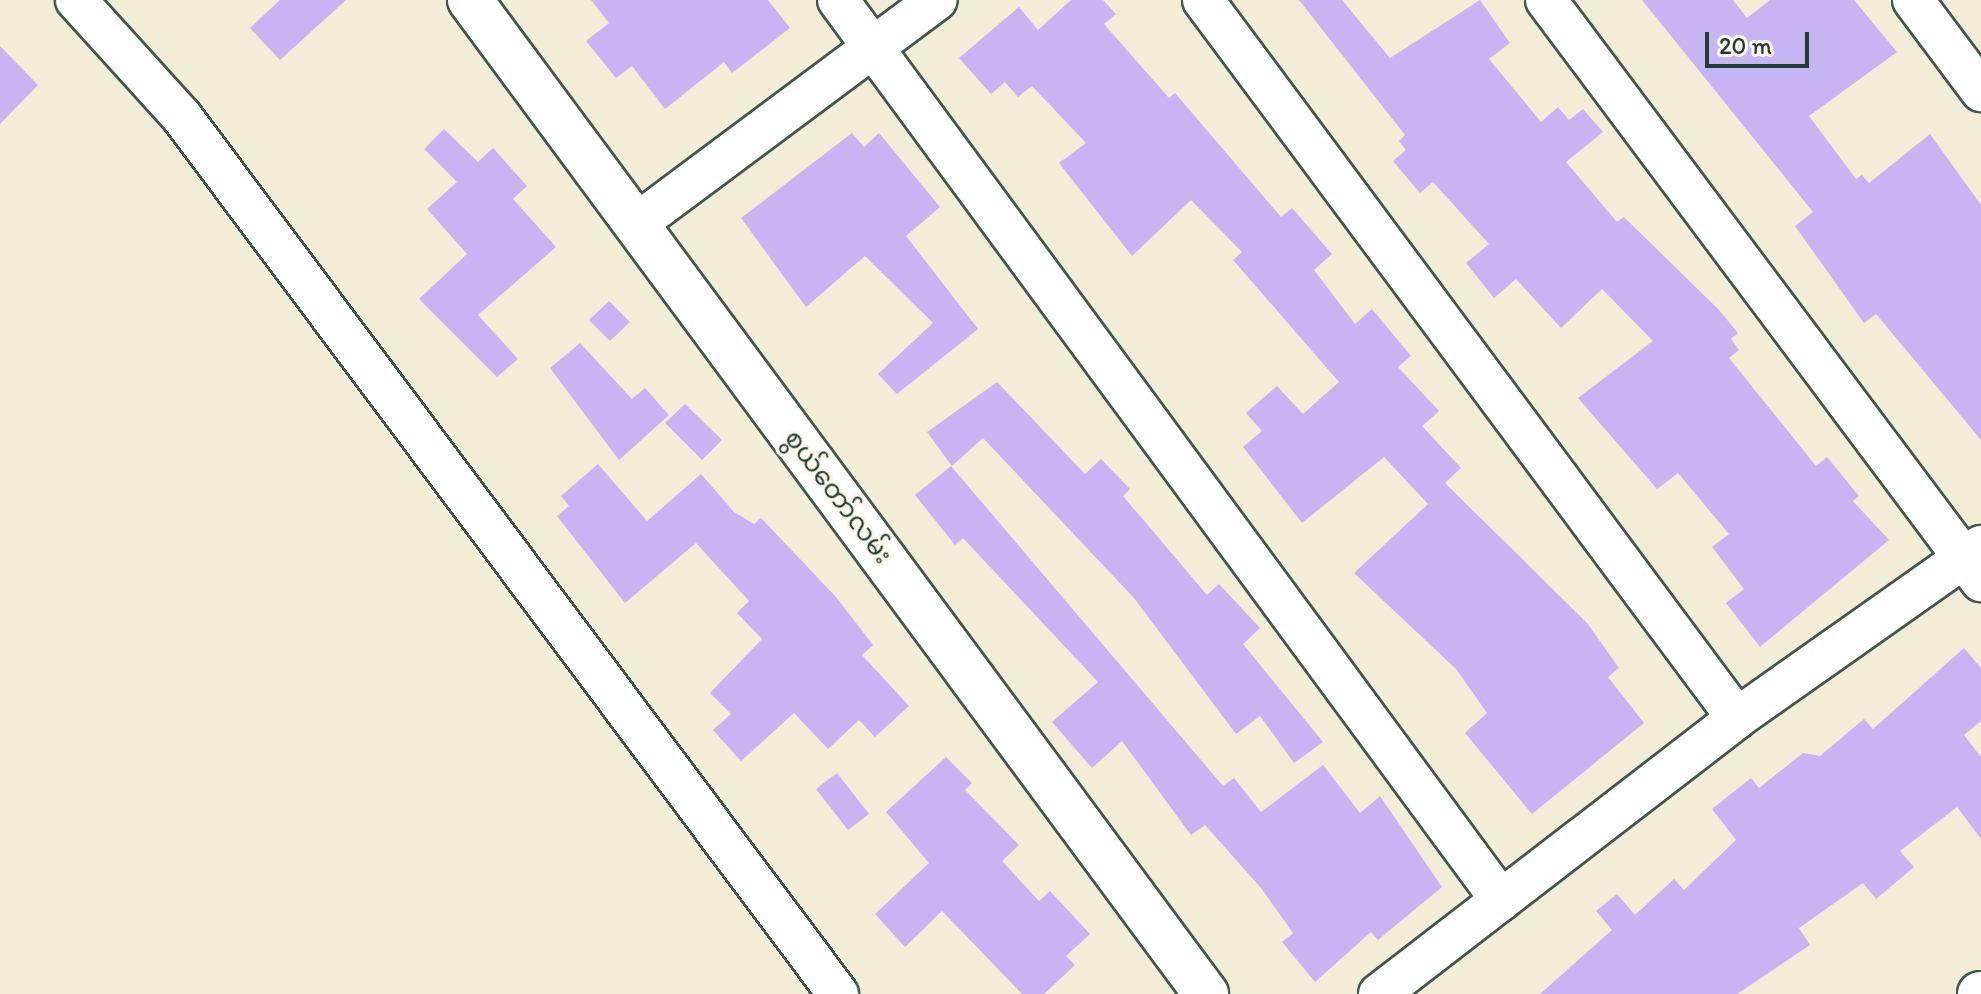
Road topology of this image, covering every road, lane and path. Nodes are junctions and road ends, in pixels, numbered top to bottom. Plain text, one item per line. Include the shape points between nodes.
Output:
1 (76, 0) edge
2 (470, 0) edge
3 (838, 0) edge
4 (937, 0) edge
5 (1203, 0) edge
6 (1546, 0) edge
7 (1913, 0) edge
8 (873, 48) junction
9 (1981, 91) edge
10 (636, 224) junction
11 (1976, 562) edge
12 (1737, 718) junction
13 (1501, 900) junction
14 (838, 994) edge
15 (1206, 994) edge
16 (1379, 994) edge

1 - 14 street via 182,117
2 - 10 street, စွယ်တော်လမ်း
3 - 8 street
4 - 8 street
5 - 12 street
6 - 11 street
7 - 9 street
8 - 10 street
8 - 13 street
10 - 15 street, စွယ်တော်လမ်း
11 - 12 street
12 - 13 street
13 - 16 street

